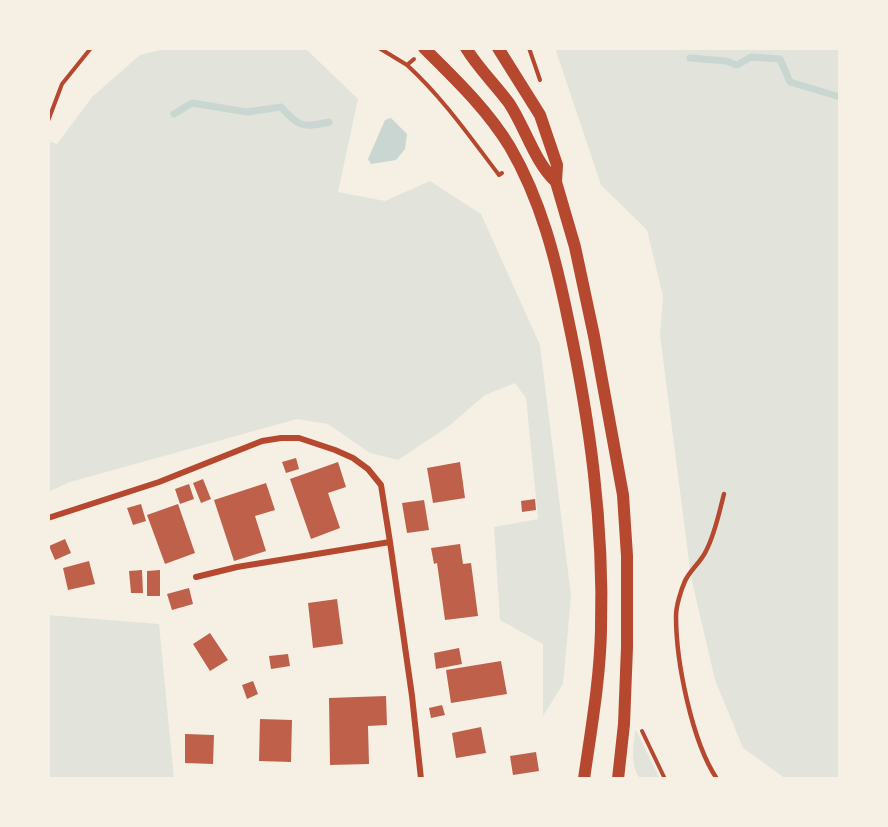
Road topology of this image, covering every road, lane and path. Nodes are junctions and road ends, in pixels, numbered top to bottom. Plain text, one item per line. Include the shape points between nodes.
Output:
1 (91, 48) edge
2 (380, 48) edge
3 (466, 48) edge
4 (498, 48) edge
5 (424, 49) edge
6 (407, 65) junction
7 (48, 121) edge
8 (502, 172) dead end
9 (556, 182) junction
10 (724, 494) dead end
11 (48, 518) edge
12 (390, 542) junction
13 (196, 578) dead end
14 (421, 779) edge
15 (584, 779) edge
16 (618, 779) edge
17 (717, 779) edge

1 - 7 path via 62,84
2 - 6 path
3 - 9 main road via 508,102 544,171
4 - 9 main road via 540,115 557,165
5 - 6 path
5 - 15 main road via 469,93 510,147 536,202 553,252 571,331 594,459 599,544 601,631
6 - 8 path via 430,86 499,175
9 - 16 main road via 594,336 622,495 627,647
10 - 17 lane via 706,552 685,580 676,615 681,665 697,740
11 - 12 street via 159,482 262,441 298,438 335,450 368,469 381,485
12 - 13 street via 237,567
12 - 14 street

